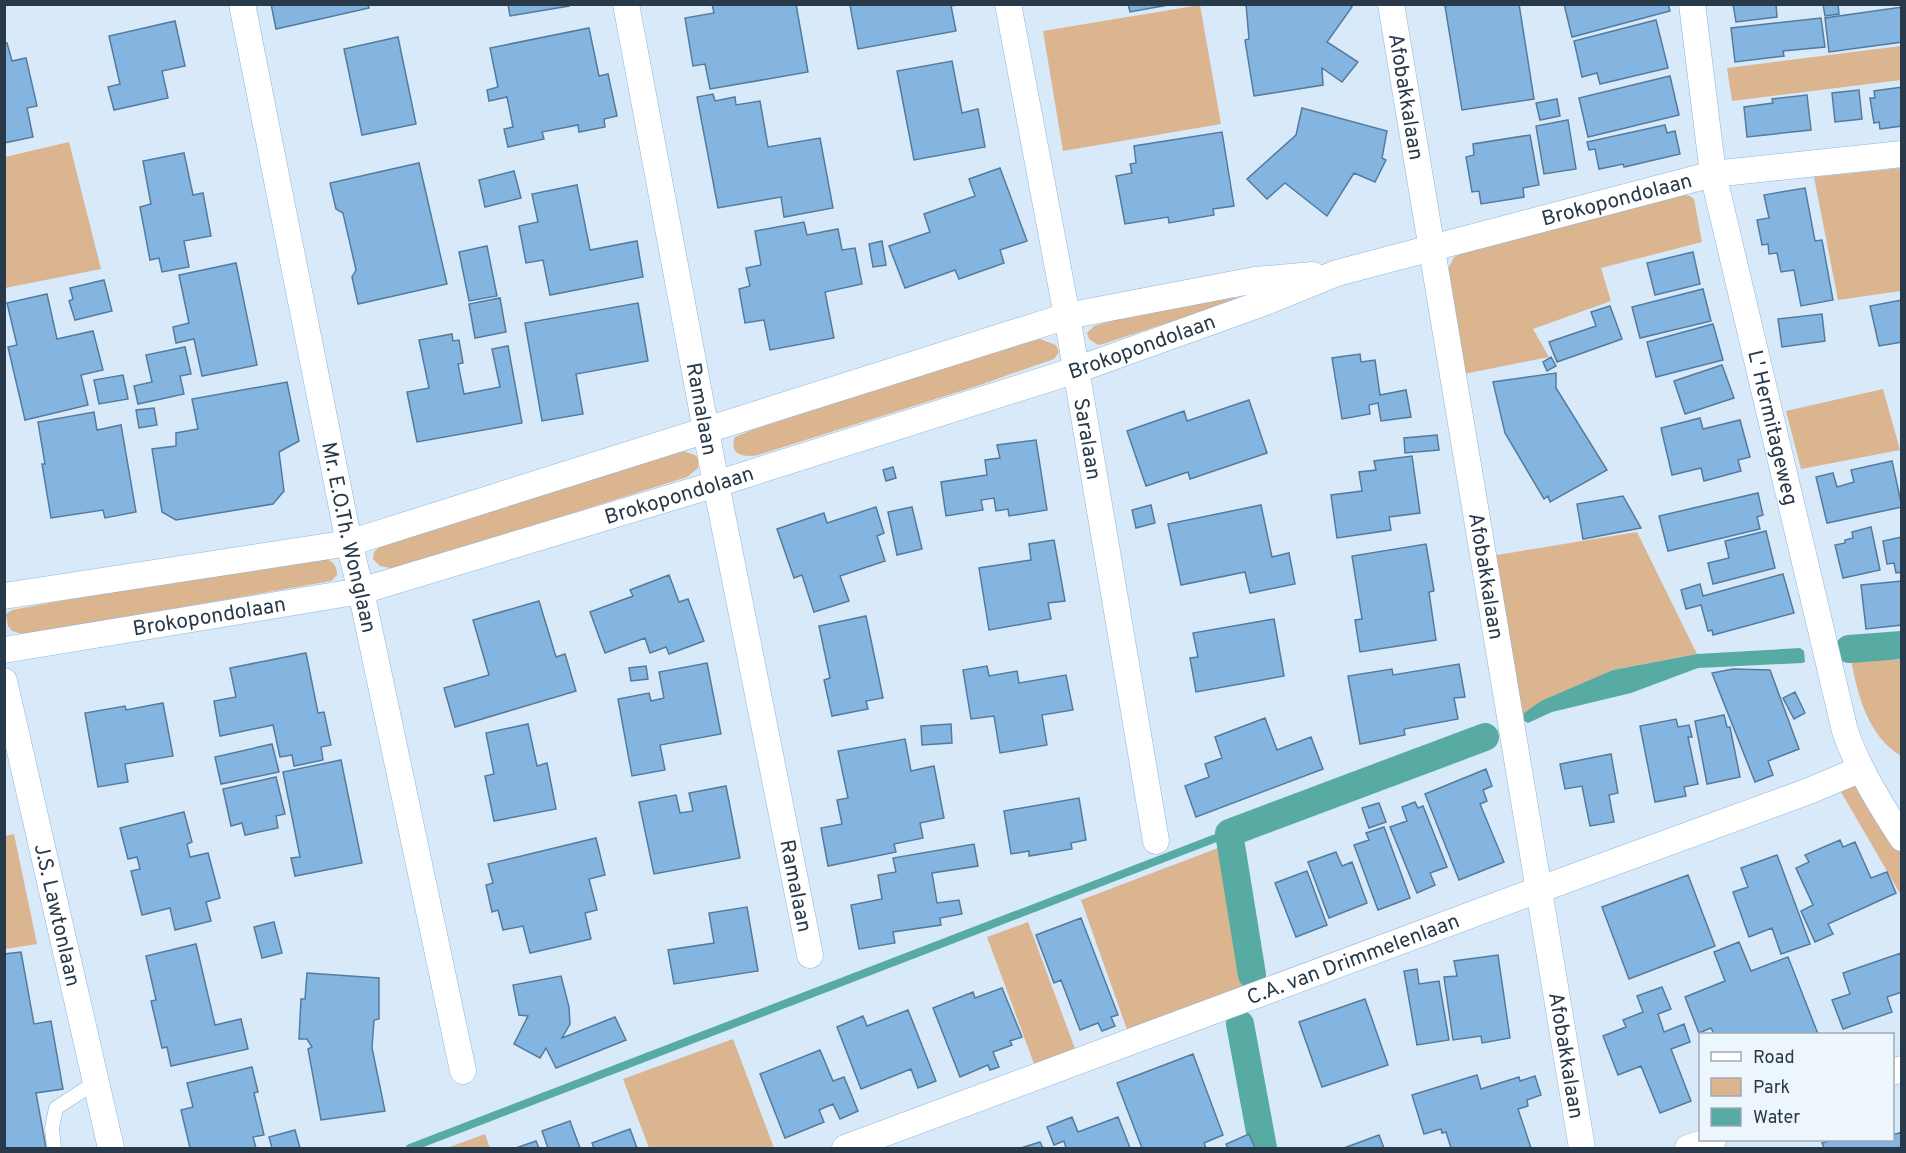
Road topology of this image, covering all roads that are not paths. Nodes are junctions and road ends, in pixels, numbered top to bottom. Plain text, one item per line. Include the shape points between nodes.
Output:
1 (242, 4) edge
2 (626, 4) edge
3 (1008, 4) edge
4 (1391, 4) edge
5 (1692, 4) edge
6 (1902, 154) edge
7 (1713, 174) junction
8 (1431, 249) junction
9 (1337, 273) junction
10 (1067, 316) junction
11 (1076, 370) junction
12 (706, 431) junction
13 (716, 484) junction
14 (349, 543) junction
15 (361, 591) junction
16 (4, 596) edge
17 (4, 650) edge
18 (4, 681) edge
19 (1861, 769) junction
20 (1889, 799) edge
21 (1902, 838) edge
22 (1156, 841) dead end
23 (1538, 890) junction
24 (810, 955) dead end
25 (463, 1071) dead end
26 (96, 1082) junction
27 (1710, 1141) edge
28 (54, 1149) edge
29 (111, 1149) edge
30 (845, 1149) edge
31 (1582, 1149) edge
32 (1689, 1149) edge

1 - 14 street, Mr. E.O.Th. Wonglaan
2 - 12 street, Ramalaan
3 - 10 street, Saralaan
4 - 8 street, Afobakkalaan
5 - 7 street, L' Hermitageweg
6 - 7 street, Brokopondolaan
7 - 8 street, Brokopondolaan
7 - 19 street, L' Hermitageweg via 1845,731
8 - 9 street, Brokopondolaan
8 - 23 street, Afobakkalaan
9 - 10 street, Brokopondolaan via 1255,280
9 - 11 street, Brokopondolaan
10 - 11 street, Saralaan
10 - 12 street, Brokopondolaan
11 - 13 street, Brokopondolaan
11 - 22 street, Saralaan
12 - 13 street, Ramalaan
12 - 14 street, Brokopondolaan
13 - 15 street, Brokopondolaan
13 - 24 street, Ramalaan
14 - 15 street, Mr. E.O.Th. Wonglaan
14 - 16 street, Brokopondolaan
15 - 17 street, Brokopondolaan
15 - 25 street, Mr. E.O.Th. Wonglaan
18 - 26 street, J.S. Lawtonlaan
19 - 20 street, L' Hermitageweg
19 - 23 street, C.A. van Drimmelenlaan
20 - 21 street, L' Hermitageweg
23 - 30 street, C.A. van Drimmelenlaan
23 - 31 street, Afobakkalaan
26 - 28 lane via 56,1108 52,1128
26 - 29 street, J.S. Lawtonlaan
27 - 32 street

